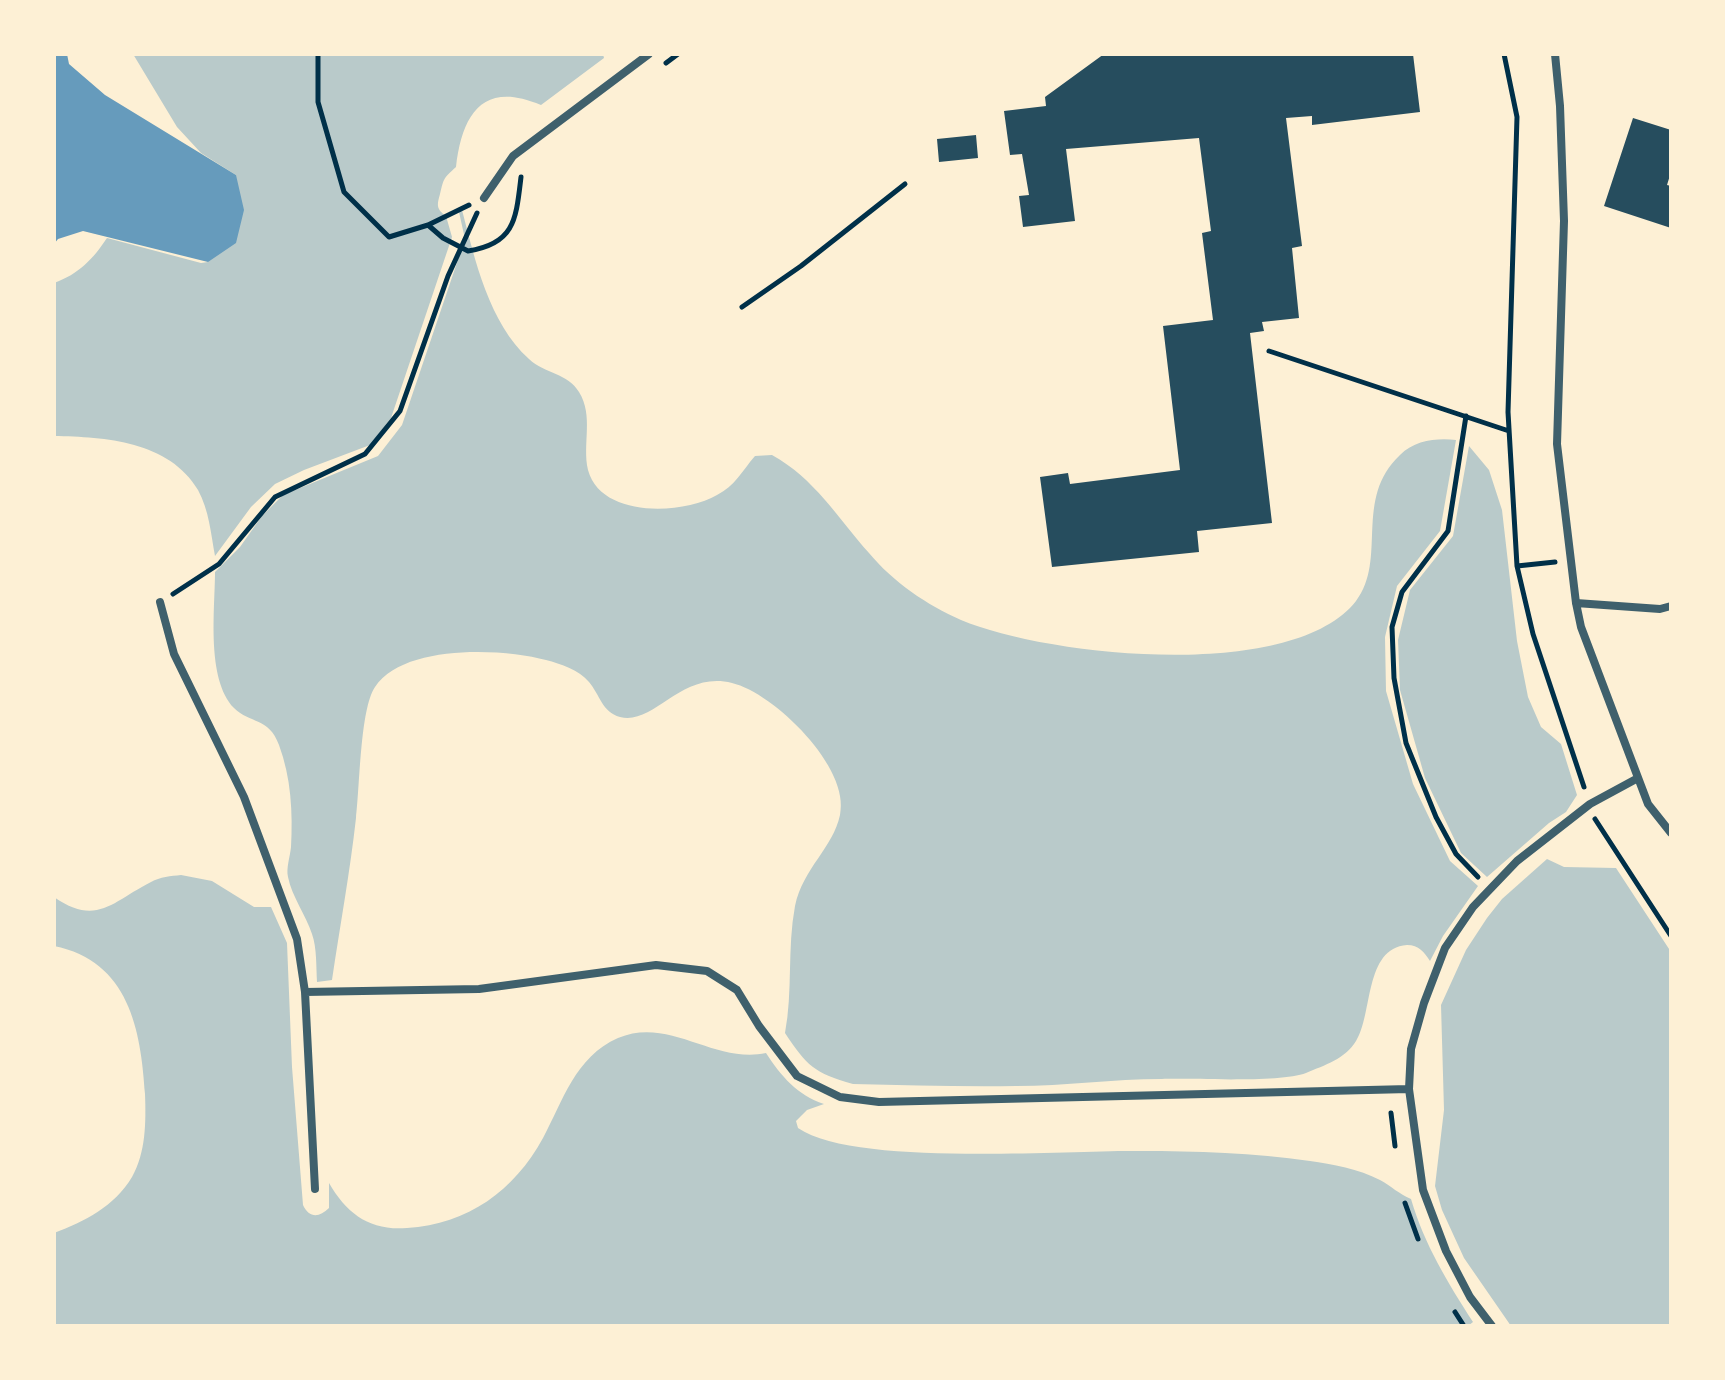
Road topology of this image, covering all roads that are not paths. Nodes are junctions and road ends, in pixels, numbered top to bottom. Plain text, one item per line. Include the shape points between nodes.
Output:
1 (649, 54) edge
2 (1555, 54) edge
3 (484, 198) road end
4 (160, 602) road end
5 (1576, 603) junction
6 (1671, 606) edge
7 (1638, 778) junction
8 (1671, 833) edge
9 (305, 992) junction
10 (1409, 1089) junction
11 (315, 1189) dead end
12 (1492, 1326) edge

1 - 3 street via 513,156
2 - 5 street via 1564,221 1557,444
4 - 9 street via 174,654 244,797 297,939
5 - 6 street
5 - 7 street
7 - 8 street via 1648,804
7 - 10 street via 1590,804 1517,861 1473,907 1445,948 1424,1003 1411,1049
9 - 10 street via 479,989 656,965 707,971 737,990 797,1076 840,1097 879,1102
9 - 11 street
10 - 12 street via 1423,1190 1446,1251

